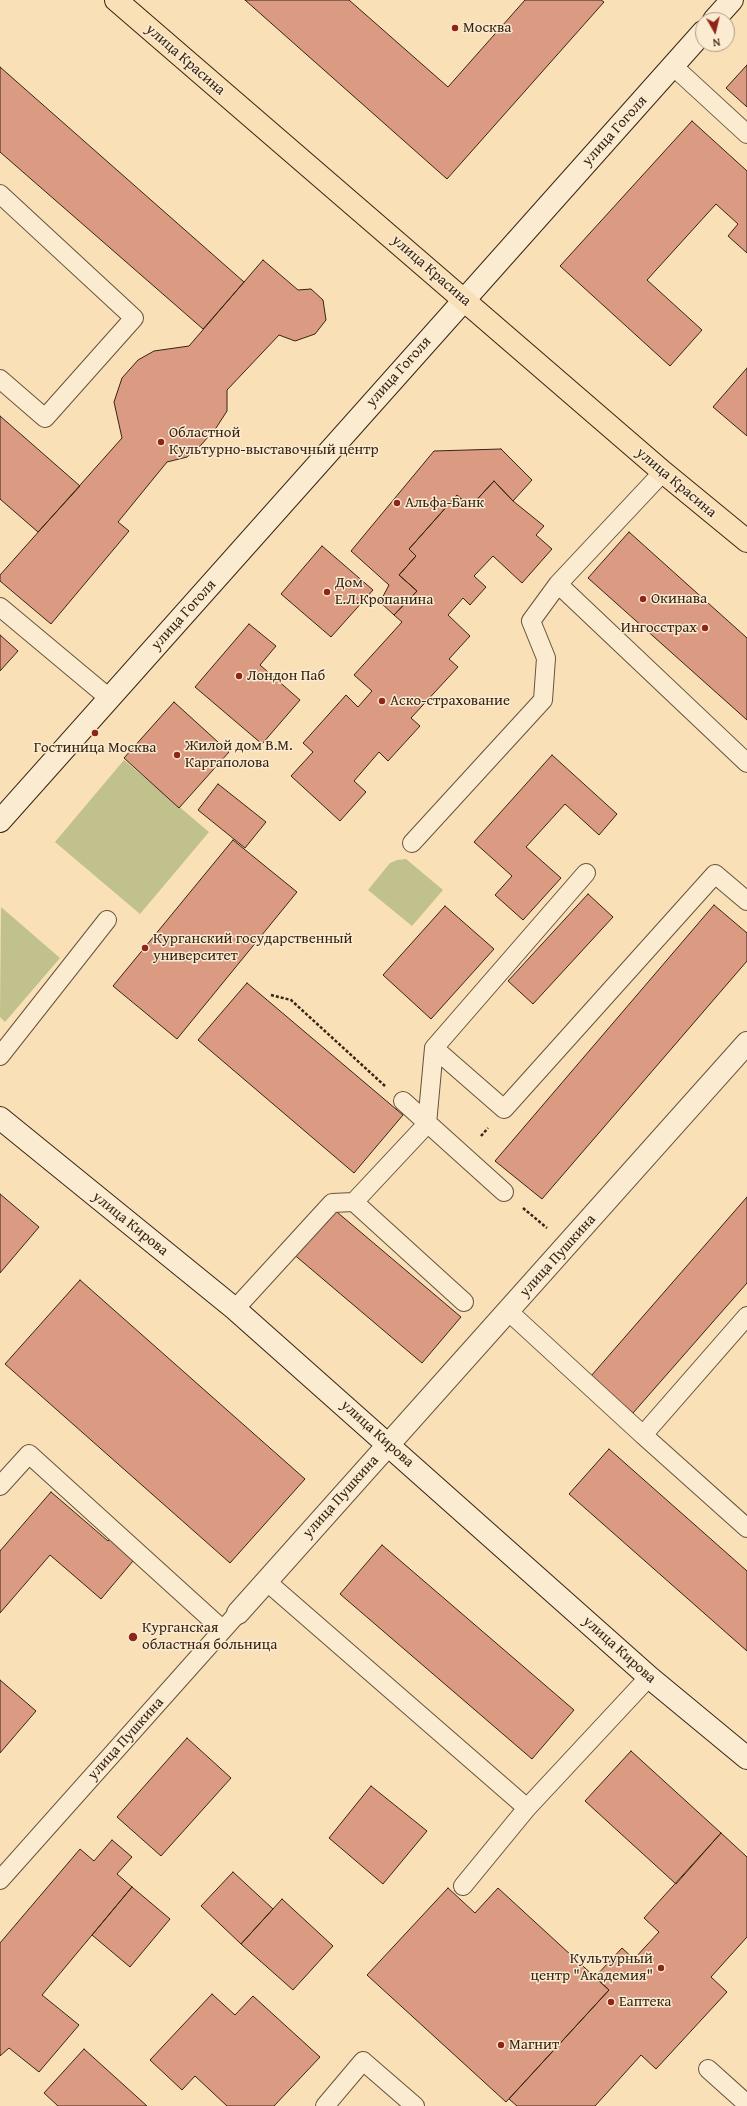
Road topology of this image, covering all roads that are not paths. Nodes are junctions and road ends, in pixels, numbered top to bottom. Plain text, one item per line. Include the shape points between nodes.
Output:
1 (732, 0) edge
2 (122, 2) edge
3 (721, 12) edge
4 (695, 41) edge
5 (672, 66) junction
6 (747, 134) edge
7 (0, 194) edge
8 (464, 299) junction
9 (0, 379) edge
10 (663, 472) junction
11 (747, 541) edge
12 (558, 584) junction
13 (0, 607) edge
14 (109, 698) junction
15 (747, 763) edge
16 (0, 821) edge
17 (412, 843) dead end
18 (586, 873) dead end
19 (747, 902) edge
20 (107, 920) dead end
21 (747, 1043) edge
22 (434, 1048) junction
23 (0, 1056) edge
24 (403, 1102) road end
25 (0, 1118) edge
26 (427, 1124) junction
27 (504, 1192) road end
28 (354, 1202) junction
29 (464, 1302) dead end
30 (235, 1309) junction
31 (508, 1311) junction
32 (747, 1316) edge
33 (643, 1435) junction
34 (389, 1444) junction
35 (0, 1486) edge
36 (747, 1528) edge
37 (266, 1581) junction
38 (238, 1613) joint
39 (223, 1630) junction
40 (649, 1678) junction
41 (747, 1758) edge
42 (527, 1808) junction
43 (0, 1880) edge
44 (463, 1886) dead end
45 (708, 2069) dead end
46 (747, 2104) edge
47 (325, 2106) edge
48 (415, 2106) edge

1 - 3 street
2 - 8 main road, улица Красина
4 - 5 street, улица Гоголя
5 - 6 lane
5 - 8 street, улица Гоголя
7 - 9 lane via 134,318 45,418
8 - 10 main road, улица Красина
8 - 14 street, улица Гоголя
10 - 11 main road, улица Красина
10 - 12 lane
12 - 15 lane
12 - 17 lane via 531,621 546,658 543,700
13 - 14 lane
14 - 16 street, улица Гоголя
18 - 22 lane
19 - 22 lane via 715,874 504,1109
20 - 23 lane
21 - 31 street, улица Пушкина
22 - 26 lane
24 - 26 lane
25 - 30 street, улица Кирова
26 - 27 lane
26 - 28 lane
28 - 29 lane
28 - 30 lane via 332,1203
30 - 34 street, улица Кирова
31 - 33 lane
31 - 34 street, улица Пушкина
32 - 33 lane
33 - 36 lane
34 - 37 street, улица Пушкина
34 - 40 street, улица Кирова
35 - 39 lane via 29,1454
37 - 38 street, улица Пушкина
37 - 42 lane
38 - 39 lane, улица Пушкина
39 - 43 lane, улица Пушкина
40 - 41 street, улица Кирова
40 - 42 lane
42 - 44 lane
45 - 46 lane
47 - 48 lane via 363,2061

